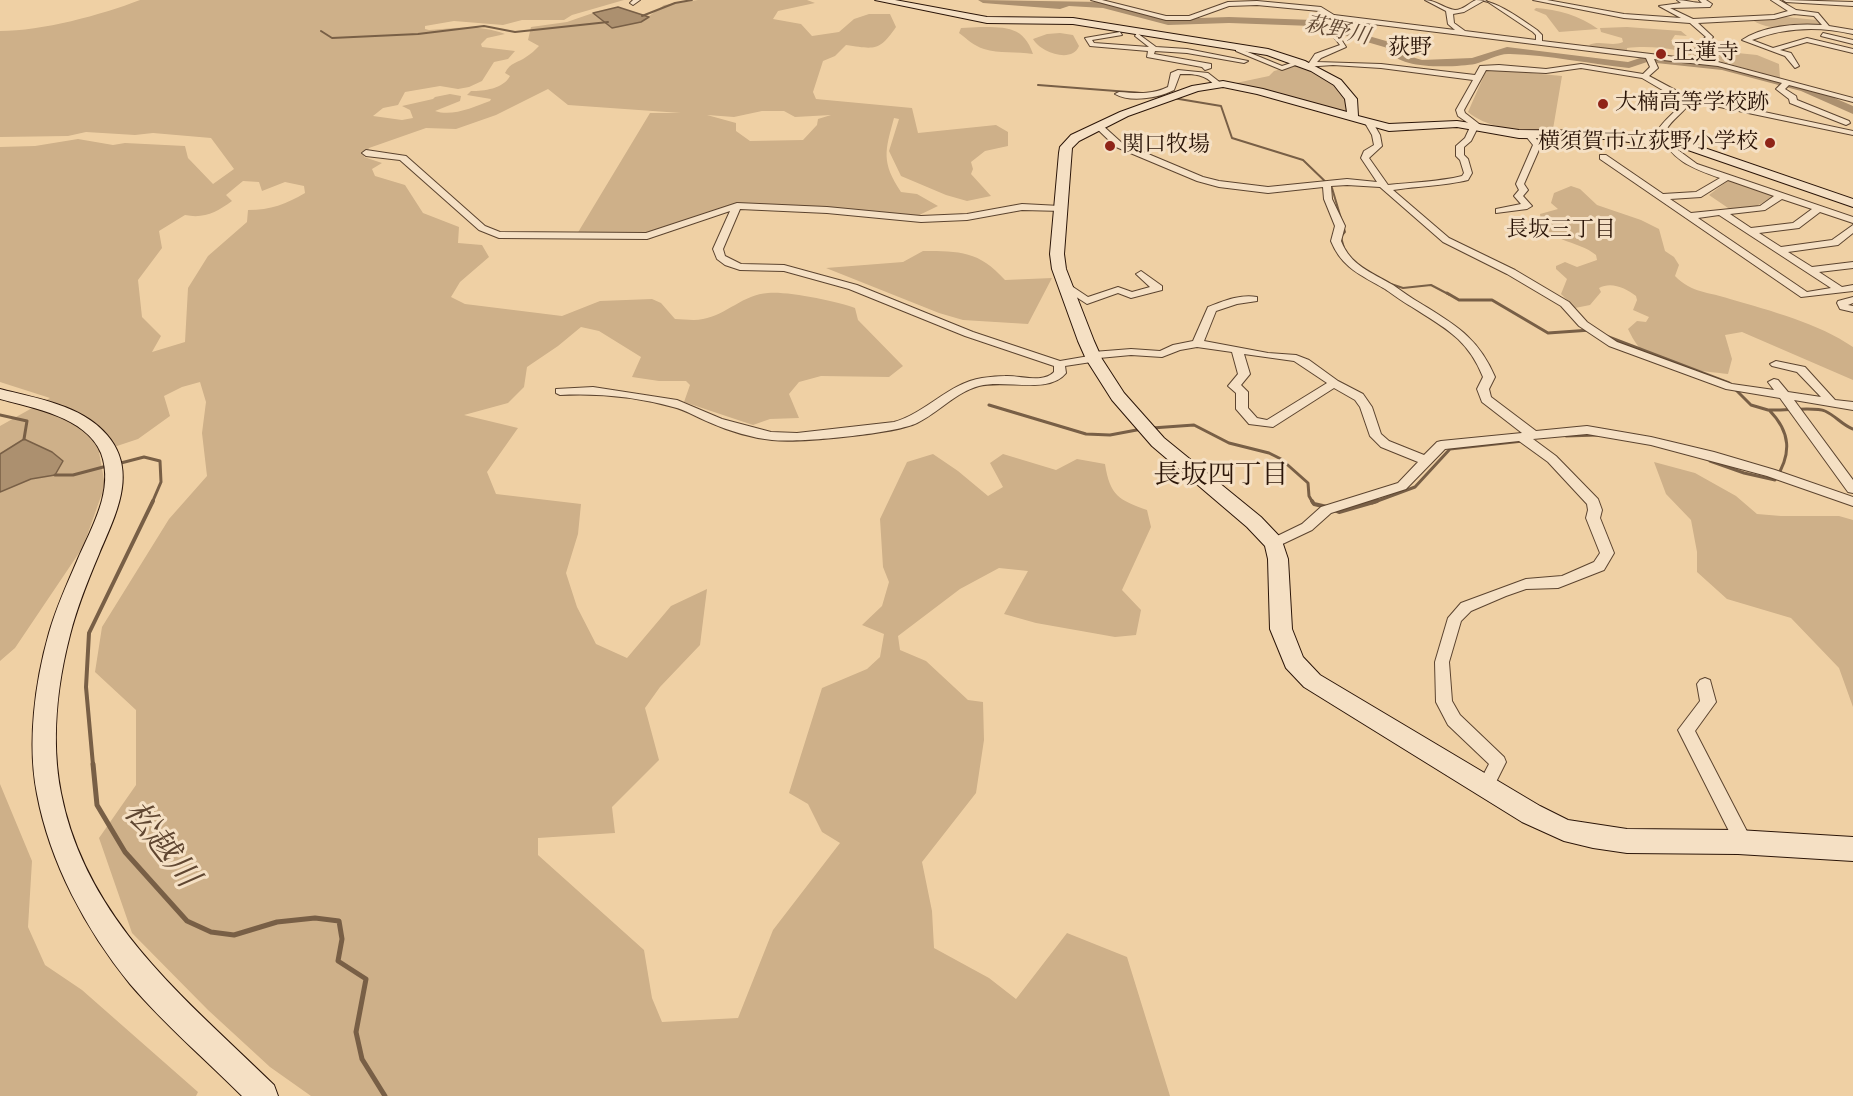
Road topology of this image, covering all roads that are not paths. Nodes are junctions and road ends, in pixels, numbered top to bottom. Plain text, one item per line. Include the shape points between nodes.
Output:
1 (880, 0) edge
2 (1094, 0) edge
3 (1428, 0) edge
4 (1482, 0) edge
5 (1488, 0) edge
6 (1536, 0) edge
7 (1680, 0) edge
8 (1702, 0) edge
9 (1774, 0) edge
10 (1786, 0) edge
11 (1605, 2) dead end
12 (1852, 2) edge
13 (1688, 5) junction
14 (1451, 12) junction
15 (1794, 12) junction
16 (1612, 14) junction
17 (1816, 15) junction
18 (1346, 19) junction
19 (1837, 20) dead end
20 (1692, 21) junction
21 (1105, 25) junction
22 (1826, 25) junction
23 (1795, 28) junction
24 (1151, 32) junction
25 (1462, 32) junction
26 (1853, 32) edge
27 (1120, 34) junction
28 (1818, 34) junction
29 (1137, 35) junction
30 (1807, 40) junction
31 (1539, 42) junction
32 (1853, 42) edge
33 (1153, 47) junction
34 (1699, 49) dead end
35 (1773, 50) junction
36 (1853, 51) edge
37 (1649, 56) junction
38 (1244, 61) dead end
39 (1307, 64) junction
40 (1795, 66) dead end
41 (1192, 72) junction
42 (1644, 76) junction
43 (1478, 78) junction
44 (1218, 84) junction
45 (1785, 84) junction
46 (1119, 94) dead end
47 (1689, 98) junction
48 (1853, 100) edge
49 (1831, 108) dead end
50 (1815, 109) junction
51 (1353, 118) junction
52 (1369, 123) junction
53 (1098, 126) junction
54 (1476, 127) junction
55 (1838, 130) junction
56 (1853, 133) edge
57 (1529, 135) junction
58 (1669, 143) junction
59 (366, 153) dead end
60 (1603, 157) dead end
61 (1727, 177) junction
62 (1329, 185) junction
63 (1385, 187) junction
64 (1781, 195) junction
65 (1659, 197) junction
66 (1853, 203) edge
67 (737, 206) junction
68 (1819, 208) junction
69 (1060, 209) junction
70 (1499, 212) dead end
71 (1720, 212) junction
72 (1689, 216) junction
73 (1853, 220) edge
74 (1853, 228) edge
75 (1749, 231) junction
76 (1779, 250) junction
77 (1853, 265) edge
78 (1810, 270) junction
79 (1141, 274) dead end
80 (1066, 287) junction
81 (1853, 288) edge
82 (1840, 290) junction
83 (1253, 299) dead end
84 (1853, 300) edge
85 (1853, 309) edge
86 (1197, 345) junction
87 (1237, 350) junction
88 (1094, 357) junction
89 (1059, 364) junction
90 (1776, 364) dead end
91 (1774, 382) dead end
92 (1334, 383) junction
93 (560, 391) dead end
94 (0, 394) edge
95 (1783, 394) junction
96 (1832, 403) junction
97 (1853, 406) edge
98 (1527, 436) junction
99 (1426, 461) junction
100 (1853, 489) edge
101 (1853, 502) edge
102 (1274, 543) junction
103 (1705, 684) dead end
104 (1485, 787) junction
105 (1744, 843) junction
106 (1853, 849) edge
107 (263, 1096) edge

1 - 21 street via 987,20
2 - 18 street via 1166,18 1190,18 1228,4 1257,3 1321,9 1332,17
3 - 14 street
4 - 14 street via 1462,11
5 - 31 street via 1535,31
6 - 16 street
7 - 13 street
8 - 13 street via 1710,5
9 - 15 street
10 - 12 street
11 - 16 street
13 - 20 street via 1662,6
14 - 25 street via 1451,24
15 - 17 street
15 - 20 street via 1774,17
16 - 20 street
17 - 19 street
17 - 22 street
18 - 25 street
18 - 39 street via 1336,36 1344,46
20 - 34 street via 1713,36 1705,40 1710,44
21 - 24 street
21 - 27 street
22 - 23 street
22 - 26 street
23 - 28 street
23 - 35 street via 1774,29 1745,40
24 - 29 street
24 - 39 street via 1268,52
25 - 31 street
27 - 29 street
27 - 33 street via 1088,38 1092,45
28 - 30 street
28 - 32 street
29 - 33 street
30 - 35 street
30 - 36 street
31 - 37 street
33 - 38 street
33 - 41 street via 1150,55 1208,66
35 - 40 street via 1788,55
37 - 42 street via 1654,68
37 - 45 street via 1718,64
39 - 43 street via 1381,66
39 - 51 street via 1333,80 1351,99
41 - 44 street via 1208,74
41 - 46 street via 1178,72 1166,91
42 - 43 street via 1572,66 1546,71 1490,67 1483,68
42 - 47 street
43 - 54 street via 1460,110
44 - 51 street
44 - 53 street via 1163,98
45 - 48 street
45 - 50 street via 1780,89 1793,101
47 - 55 street
47 - 58 street via 1681,112 1663,126
49 - 50 street
50 - 55 street via 1846,123
51 - 52 street
52 - 54 street via 1397,128 1448,124
52 - 63 street via 1378,146 1365,158
53 - 62 street via 1115,143 1207,181 1268,190
53 - 69 street via 1066,147
54 - 57 street
54 - 63 street via 1460,146 1468,173 1465,178
55 - 56 street
57 - 58 street via 1605,135
57 - 70 street via 1537,145 1521,184 1524,190 1518,196 1527,206
58 - 61 street via 1680,159
58 - 66 street via 1703,150
59 - 67 street via 403,158 482,228 499,235 647,236
60 - 65 street
61 - 64 street
61 - 65 street via 1698,195
62 - 63 street via 1354,182
62 - 98 street via 1328,199 1340,226 1336,241 1342,256 1359,273 1466,338 1489,377 1483,389 1486,399
63 - 95 street via 1446,240 1564,304 1583,324 1613,344 1730,387
64 - 68 street
64 - 71 street via 1762,208
65 - 72 street
67 - 69 street via 921,219 967,217 1022,207
67 - 89 street via 718,249 720,257 728,263 784,268 842,283 969,334
68 - 73 street
68 - 75 street via 1796,226
69 - 80 street via 1057,261
71 - 72 street
71 - 75 street
72 - 82 street via 1805,295
74 - 76 street via 1835,243
75 - 76 street
76 - 78 street
77 - 78 street
78 - 82 street
79 - 80 street via 1158,288 1131,295 1118,290 1087,301
80 - 88 street
81 - 82 street
83 - 86 street via 1212,309
84 - 85 street via 1842,303
86 - 87 street
86 - 88 street via 1162,354 1131,352
87 - 92 street via 1296,358
87 - 92 street via 1244,374 1234,386 1242,392 1242,409 1263,425 1291,412
88 - 89 street
88 - 102 street via 1135,418
89 - 93 street via 1060,374 1054,379 1005,379 973,384 912,421 895,426 796,437 771,436 718,422 677,404 593,390
90 - 96 street via 1801,369
91 - 95 street
92 - 99 street via 1359,396 1376,436 1385,444
94 - 107 street via 72,417 92,430 112,461 113,488 105,518 84,564 53,663 46,717 49,791 57,827 87,899 141,975
95 - 96 street
95 - 100 street
96 - 97 street
98 - 99 street via 1441,445
98 - 101 street via 1587,430 1651,441 1771,473
98 - 104 street via 1593,502 1593,518 1607,553 1599,566 1567,580 1527,584 1501,592 1466,608 1455,618 1442,662 1444,702 1454,720 1498,762
99 - 102 street via 1402,486 1326,510 1307,527
102 - 104 street via 1281,629 1294,662 1311,681
103 - 105 street via 1708,702 1686,730
104 - 105 street via 1563,830 1593,837
105 - 106 street

